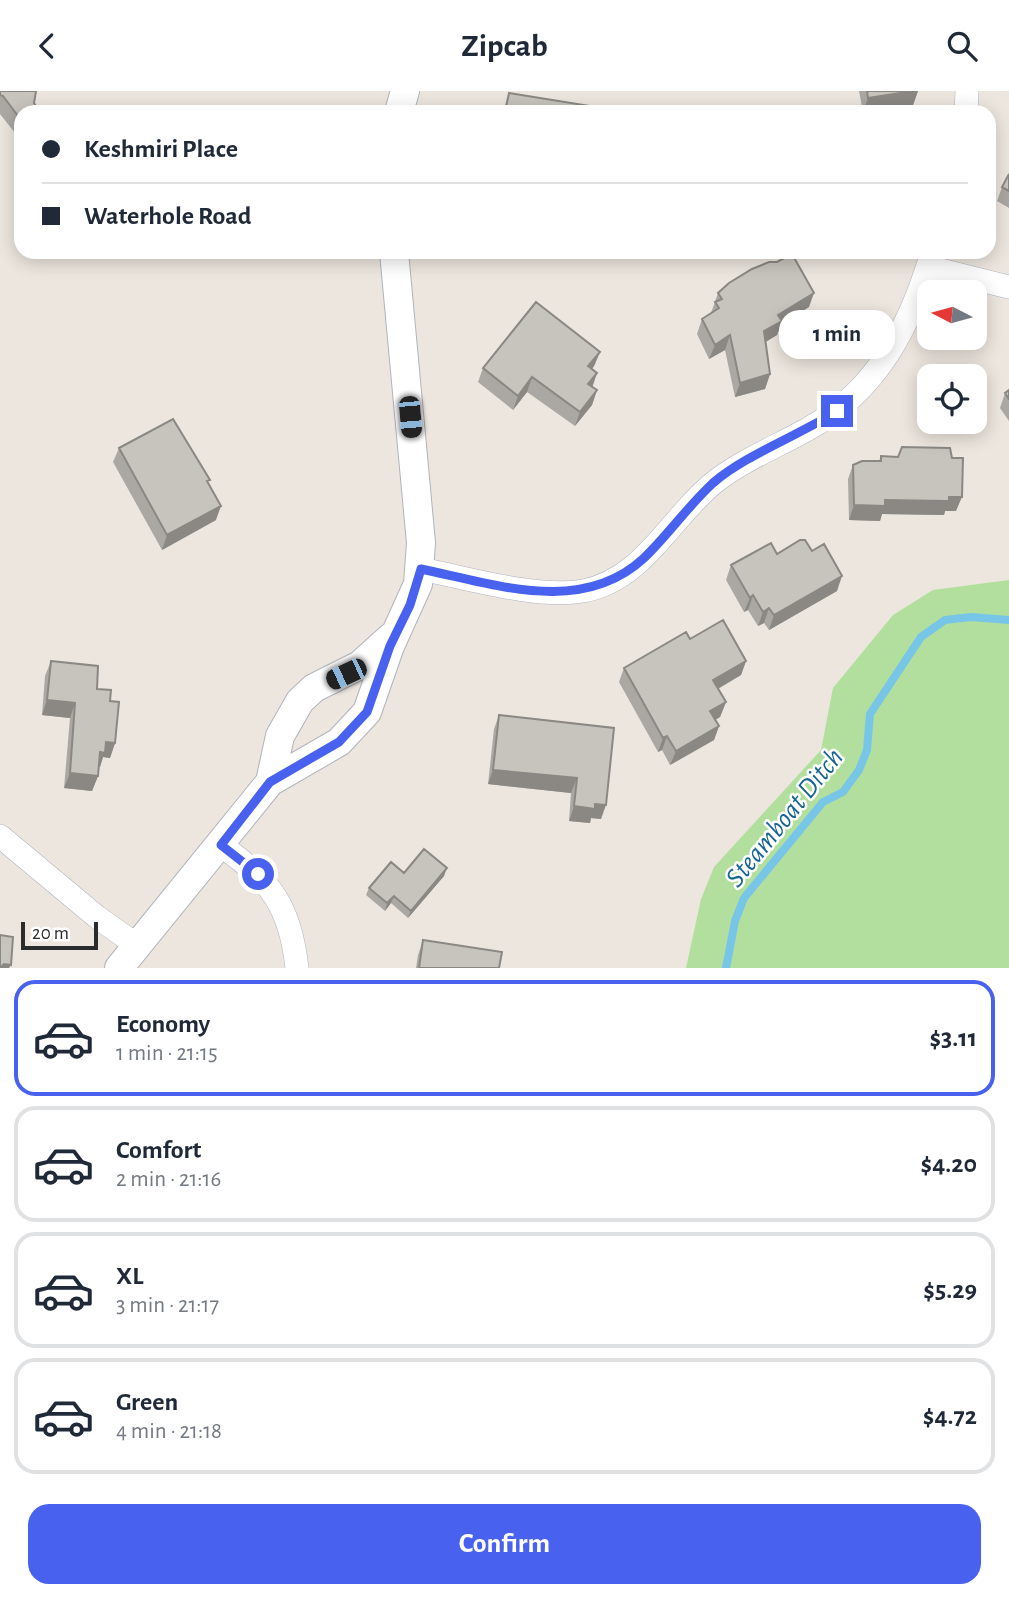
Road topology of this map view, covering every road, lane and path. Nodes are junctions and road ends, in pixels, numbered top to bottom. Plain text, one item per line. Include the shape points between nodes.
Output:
1 (395, 259) edge
2 (930, 259) edge
3 (1009, 287) edge
4 (421, 569) junction
5 (396, 632) junction
6 (270, 782) junction
7 (0, 836) edge
8 (221, 845) junction
9 (138, 946) junction
10 (119, 968) edge
11 (297, 968) edge

1 - 4 street
2 - 3 street
2 - 4 street via 903,331 875,375 811,427 714,482 625,573 582,591 558,591
4 - 5 street
5 - 6 street via 376,691 360,720 339,742
5 - 6 street via 360,665 314,688 300,701 280,736
6 - 8 street
7 - 9 street
8 - 9 street
8 - 11 street via 258,874 282,904
9 - 10 street

